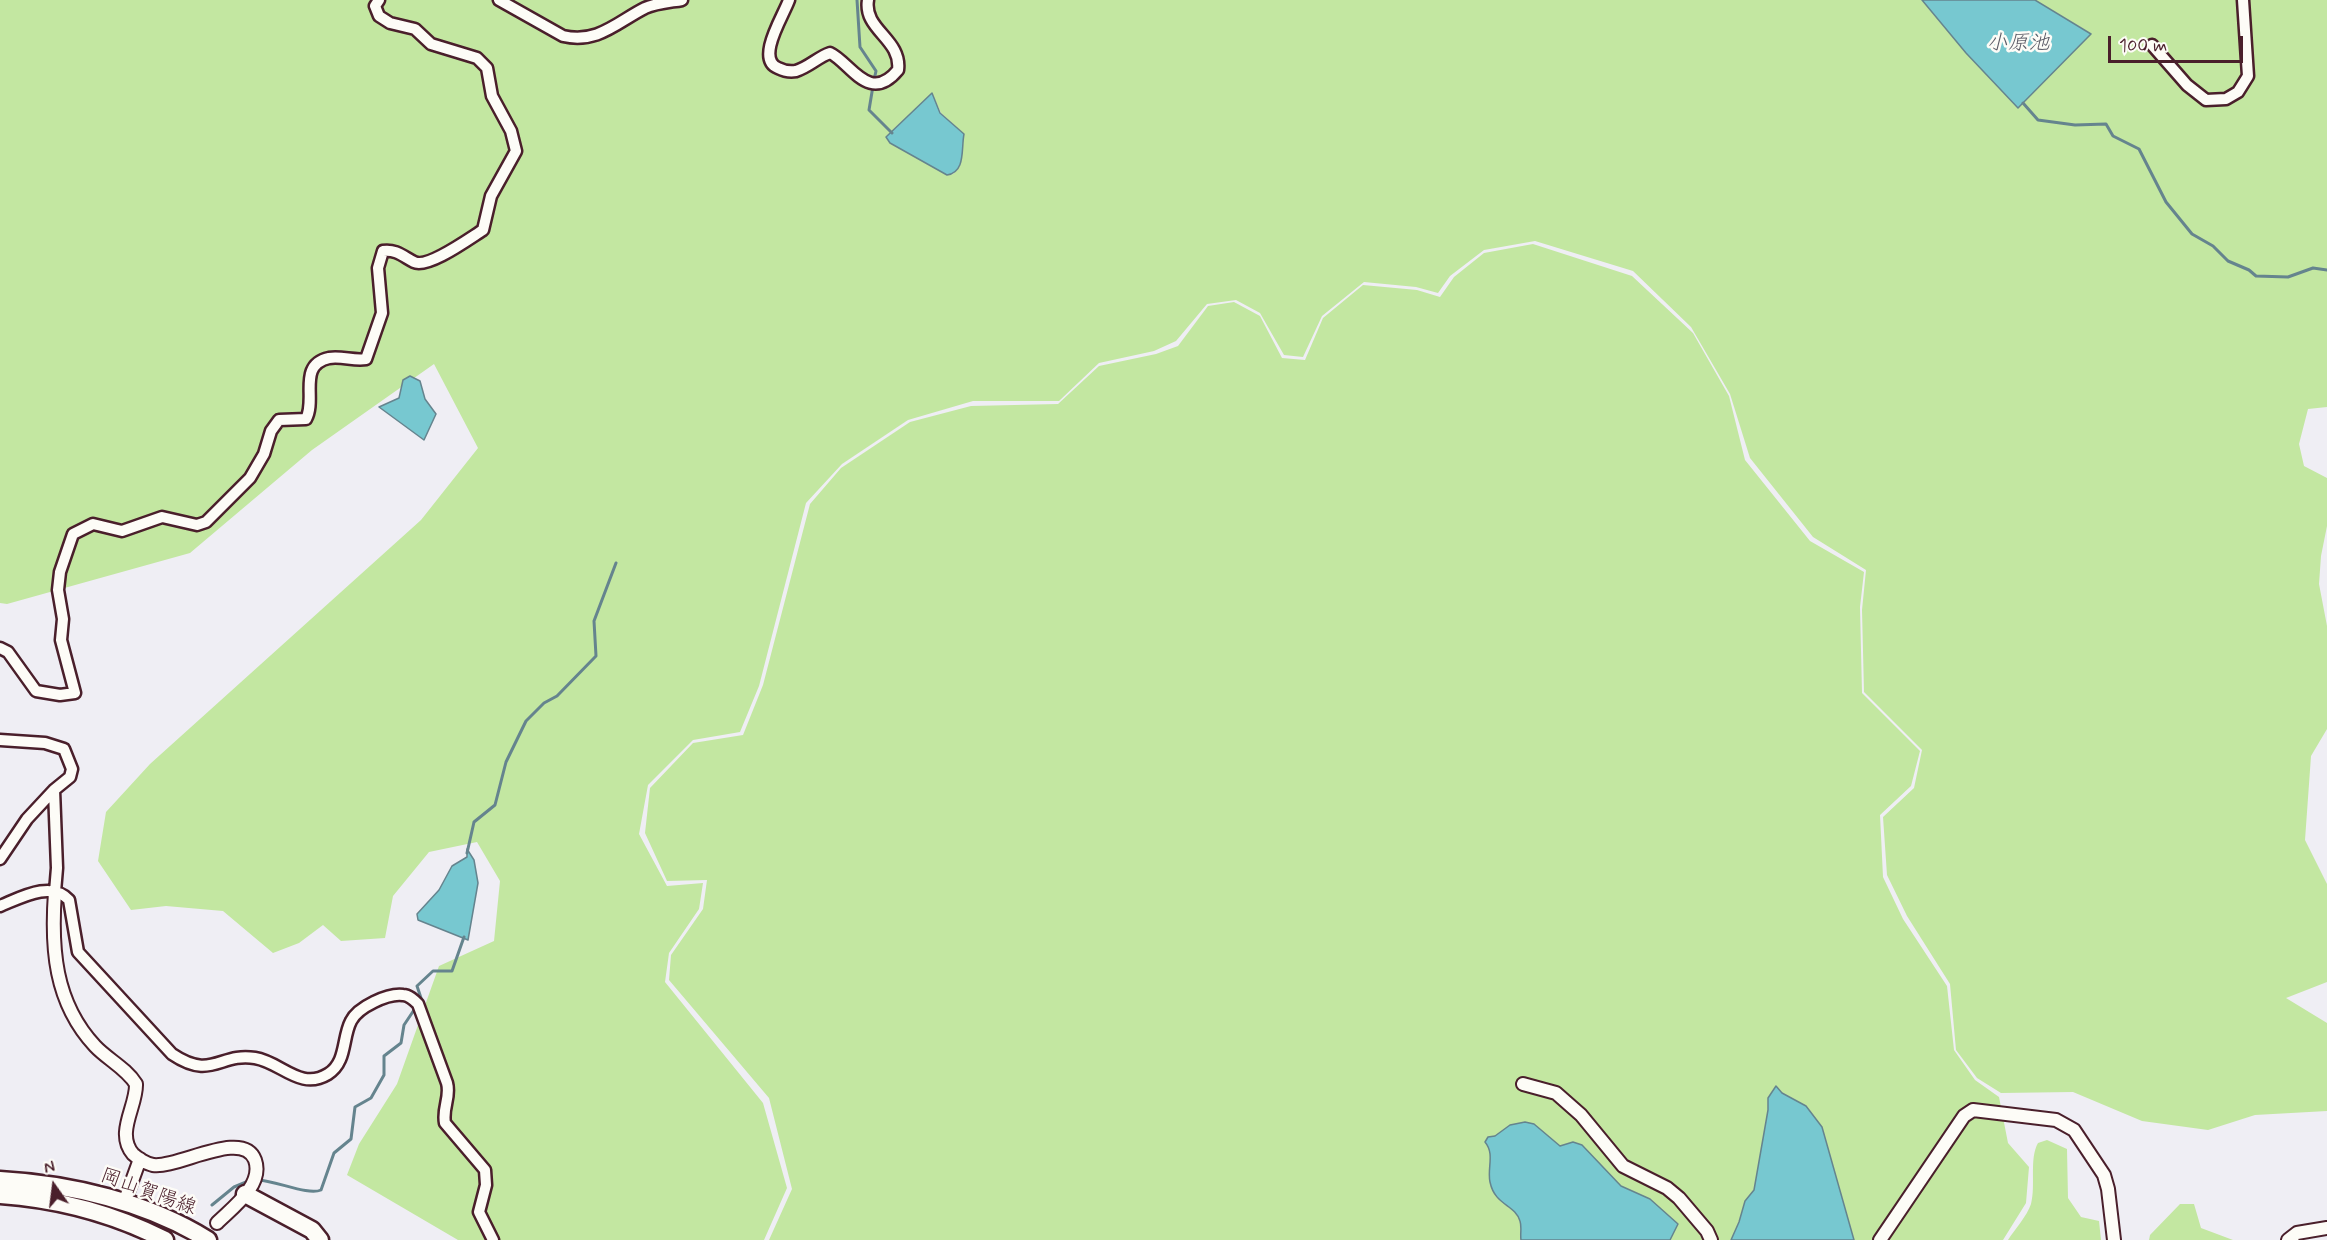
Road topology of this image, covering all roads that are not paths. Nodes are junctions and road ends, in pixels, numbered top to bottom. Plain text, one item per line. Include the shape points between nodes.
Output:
1 (379, 0) edge
2 (499, 0) edge
3 (682, 0) edge
4 (789, 0) edge
5 (868, 0) edge
6 (2243, 0) edge
7 (2152, 45) dead end
8 (0, 648) edge
9 (0, 740) edge
10 (54, 790) junction
11 (0, 859) edge
12 (55, 892) junction
13 (0, 906) edge
14 (1523, 1084) dead end
15 (140, 1159) junction
16 (0, 1180) edge
17 (251, 1184) junction
18 (0, 1195) edge
19 (124, 1203) junction
20 (217, 1223) dead end
21 (2327, 1228) edge
22 (165, 1240) edge
23 (208, 1240) edge
24 (320, 1240) edge
25 (493, 1240) edge
26 (1711, 1240) edge
27 (1880, 1240) edge
28 (2114, 1240) edge
29 (2288, 1240) edge

1 - 8 street via 375,6 379,16 390,23 415,29 431,44 477,58 487,68 492,96 511,131 516,151 491,196 483,230 428,262 416,264 390,250 383,251 378,268 382,313 366,359 339,357 314,366 309,374 310,412 306,419 279,420 274,425 250,478 211,519 197,525 162,517 122,531 93,524 73,534 58,590 63,619 61,640 75,693 36,691 8,652
2 - 3 street via 572,38 607,32 646,8
4 - 5 street via 770,46 770,62 775,67 790,72 798,70 830,53 861,80 875,82 893,75 899,60 896,48 870,20
6 - 7 street via 2248,76 2238,92 2226,99 2206,100 2187,85
9 - 10 street via 64,748 72,769 70,777
10 - 11 street via 27,819
10 - 12 street
12 - 13 street via 40,890
12 - 15 street via 53,954 62,988 86,1035 136,1084 126,1137 133,1154
12 - 25 street via 69,900 75,943 84,959 172,1054 198,1067 255,1058 304,1080 321,1078 337,1066 356,1014 389,996 413,999 449,1089 445,1123 484,1170 486,1185 479,1212
14 - 26 street via 1556,1093 1581,1115 1623,1166 1679,1198
15 - 17 street via 153,1165 170,1164 240,1148 253,1156 256,1166
15 - 19 street
16 - 19 main road, 岡山賀陽線 via 73,1190
17 - 20 street
17 - 24 main road
18 - 22 main road, 岡山賀陽線 via 67,1205
19 - 23 main road, 岡山賀陽線
21 - 29 street via 2297,1233
27 - 28 street via 1958,1124 1973,1110 2056,1120 2073,1130 2104,1175

